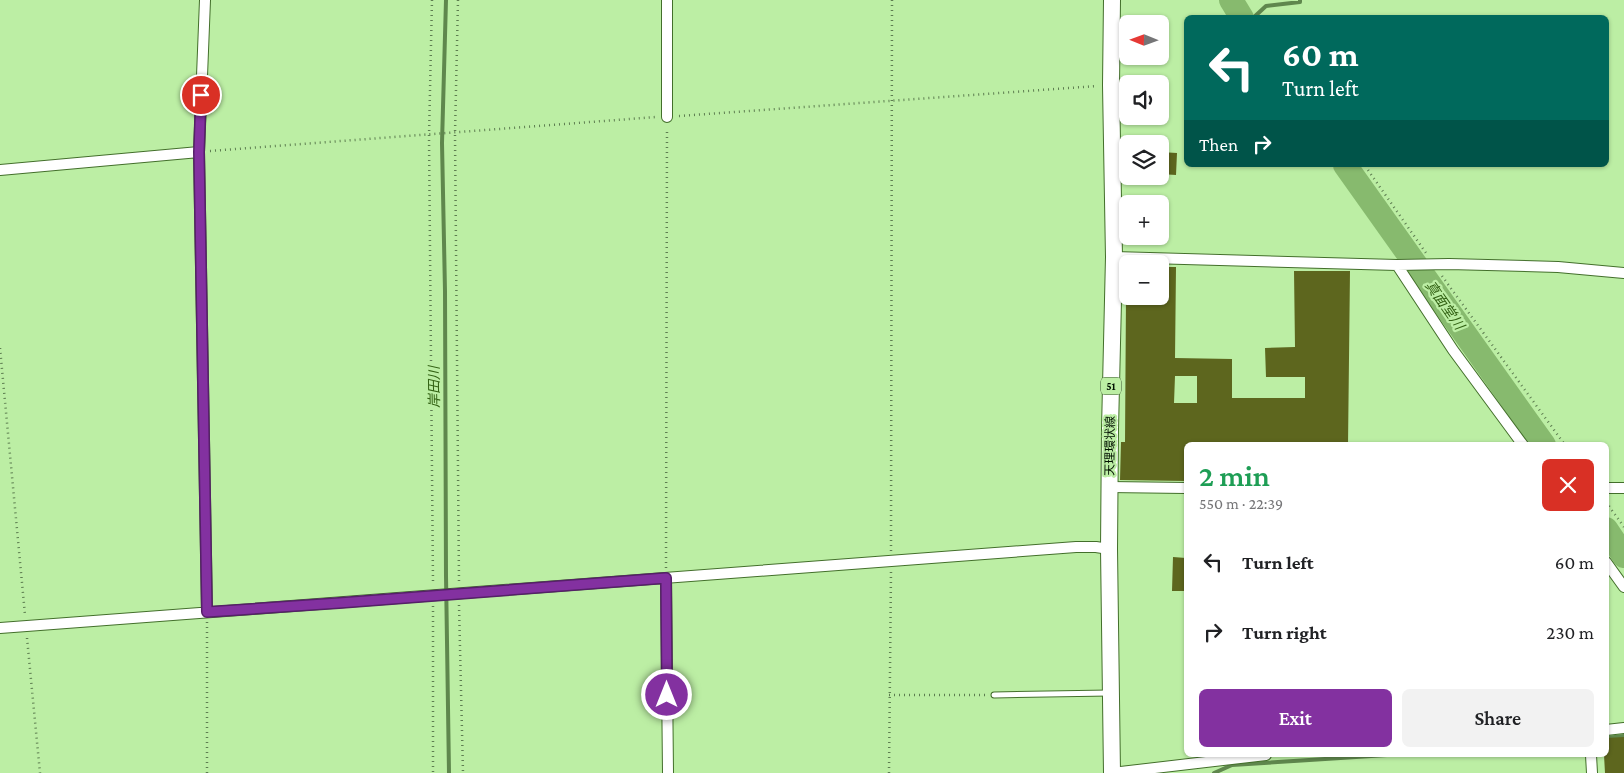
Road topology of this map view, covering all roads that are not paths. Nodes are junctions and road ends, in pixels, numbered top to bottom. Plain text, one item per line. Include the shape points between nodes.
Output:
1 (205, 0) edge
2 (668, 0) edge
3 (1112, 0) edge
4 (667, 116) road end
5 (199, 152) junction
6 (0, 170) edge
7 (1114, 257) junction
8 (1400, 265) junction
9 (1624, 274) edge
10 (1522, 442) edge
11 (1109, 487) junction
12 (1184, 488) edge
13 (1609, 488) edge
14 (1624, 488) edge
15 (1109, 549) junction
16 (1609, 566) edge
17 (666, 578) junction
18 (1624, 587) edge
19 (207, 612) junction
20 (0, 628) edge
21 (1109, 693) junction
22 (994, 695) road end
23 (1624, 728) edge
24 (1609, 730) edge
25 (1249, 757) edge
26 (1591, 757) edge
27 (668, 773) edge
28 (1112, 773) edge
29 (1592, 773) edge

1 - 5 street
2 - 4 street
3 - 7 main road, 天理環状線 / 51
5 - 6 street
5 - 19 street
7 - 8 street
7 - 11 main road, 天理環状線 / 51
8 - 9 street via 1558,267
8 - 10 street via 1453,350
11 - 12 street
11 - 15 main road, 天理環状線 / 51
13 - 14 street
15 - 17 street via 1076,546
15 - 21 main road, 天理環状線 / 51
16 - 18 street
17 - 19 street
17 - 27 street
19 - 20 street
21 - 22 lane
21 - 28 main road, 天理環状線 / 51
23 - 24 street
25 - 28 street
26 - 29 street

